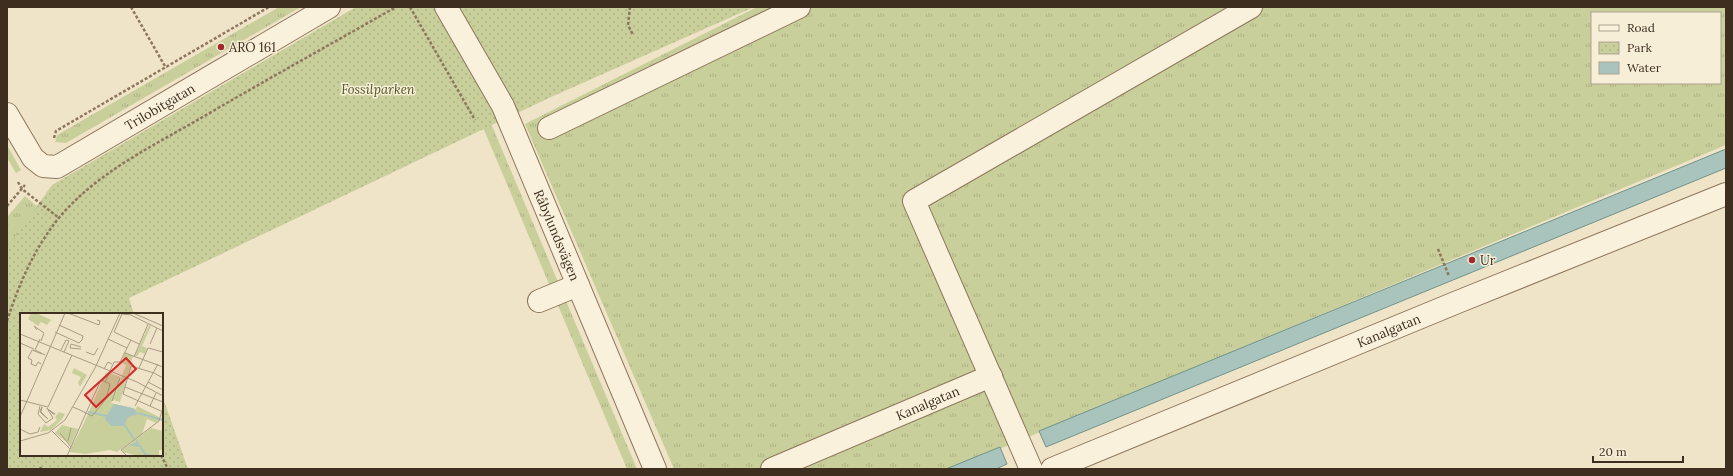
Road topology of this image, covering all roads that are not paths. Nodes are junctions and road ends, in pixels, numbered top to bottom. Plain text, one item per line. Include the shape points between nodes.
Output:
1 (330, 7) edge
2 (446, 7) edge
3 (799, 7) edge
4 (1252, 7) edge
5 (7, 114) edge
6 (549, 128) dead end
7 (1726, 194) edge
8 (578, 285) junction
9 (539, 301) dead end
10 (990, 376) junction
11 (655, 469) edge
12 (772, 469) edge
13 (1031, 469) edge
14 (1052, 469) edge

1 - 5 street, Trilobitgatan via 57,167 44,166 33,158
2 - 8 street, Råbylundsvägen via 503,106
3 - 6 street
4 - 10 street via 914,201
7 - 14 street, Kanalgatan
8 - 9 street
8 - 11 street, Råbylundsvägen
10 - 12 street, Kanalgatan
10 - 13 street

